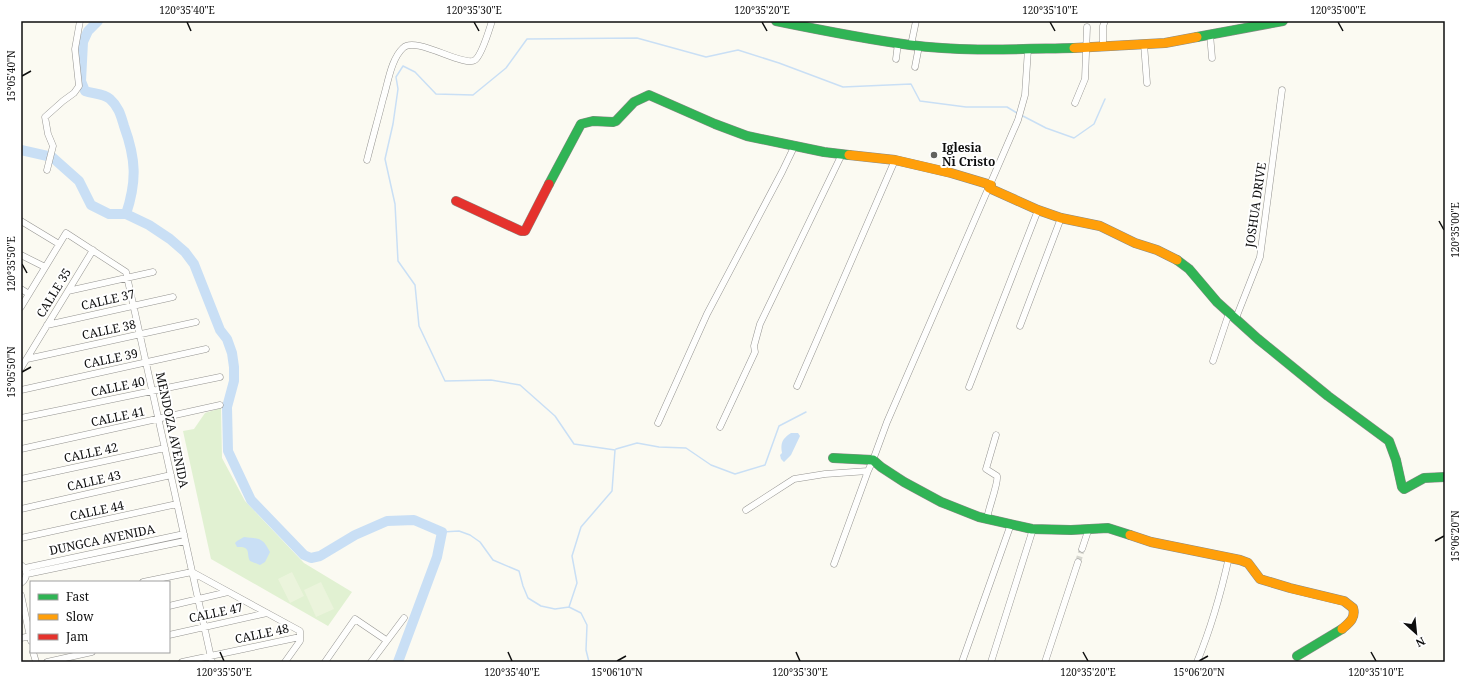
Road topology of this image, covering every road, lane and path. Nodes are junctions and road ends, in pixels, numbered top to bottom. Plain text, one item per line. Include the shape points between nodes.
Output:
1 (80, 21) edge
2 (492, 21) edge
3 (776, 21) edge
4 (916, 21) edge
5 (1105, 21) edge
6 (1283, 21) edge
7 (1087, 27) dead end
8 (1210, 34) junction
9 (898, 43) junction
10 (1144, 44) junction
11 (915, 46) junction
12 (1085, 47) junction
13 (1103, 47) junction
14 (1028, 49) junction
15 (1212, 58) dead end
16 (896, 59) dead end
17 (915, 67) dead end
18 (1147, 83) dead end
19 (1282, 90) dead end
20 (1075, 103) dead end
21 (795, 145) junction
22 (842, 154) junction
23 (367, 160) dead end
24 (894, 160) junction
25 (47, 170) dead end
26 (990, 186) junction
27 (456, 201) dead end
28 (1038, 210) junction
29 (1061, 218) junction
30 (21, 221) edge
31 (59, 244) junction
32 (93, 250) junction
33 (21, 255) edge
34 (45, 267) junction
35 (153, 272) dead end
36 (128, 277) junction
37 (21, 289) edge
38 (68, 291) junction
39 (29, 294) junction
40 (173, 297) dead end
41 (134, 306) junction
42 (21, 307) edge
43 (1232, 316) junction
44 (196, 322) dead end
45 (47, 325) junction
46 (1020, 326) dead end
47 (140, 334) junction
48 (206, 349) dead end
49 (27, 359) junction
50 (146, 362) junction
51 (1212, 362) dead end
52 (21, 368) edge
53 (220, 377) dead end
54 (797, 386) dead end
55 (969, 388) dead end
56 (21, 390) edge
57 (152, 391) junction
58 (220, 405) dead end
59 (21, 418) edge
60 (159, 419) junction
61 (658, 423) dead end
62 (720, 427) dead end
63 (996, 435) dead end
64 (165, 448) junction
65 (21, 449) edge
66 (833, 458) dead end
67 (873, 460) junction
68 (868, 471) junction
69 (171, 475) junction
70 (1445, 477) edge
71 (21, 479) edge
72 (177, 504) junction
73 (21, 509) edge
74 (746, 510) dead end
75 (987, 519) junction
76 (1011, 524) junction
77 (1089, 528) junction
78 (1034, 529) junction
79 (184, 534) junction
80 (21, 538) edge
81 (185, 541) junction
82 (1082, 549) tunnel mouth
83 (1229, 558) junction
84 (1078, 562) tunnel mouth
85 (834, 564) dead end
86 (24, 569) edge
87 (192, 572) junction
88 (148, 581) edge
89 (21, 583) edge
90 (228, 592) junction
91 (21, 595) edge
92 (198, 600) junction
93 (170, 606) edge
94 (22, 608) edge
95 (267, 614) junction
96 (404, 618) dead end
97 (204, 627) junction
98 (30, 635) edge
99 (170, 635) edge
100 (300, 637) junction
101 (386, 640) junction
102 (88, 653) edge
103 (1297, 656) dead end
104 (211, 659) edge
105 (47, 662) edge
106 (182, 662) edge
107 (285, 662) edge
108 (325, 662) edge
109 (371, 662) edge
110 (962, 662) edge
111 (991, 662) edge
112 (1045, 662) edge
113 (1197, 662) edge

1 - 25 street via 75,49 78,86 74,93 45,117 53,146
2 - 23 street via 477,59 473,61 416,45 403,47 393,65
3 - 9 street
4 - 11 street
5 - 13 street
6 - 8 street
7 - 12 street
8 - 10 street via 1165,43
8 - 15 street
9 - 11 street
9 - 16 street
10 - 13 street
10 - 18 street
11 - 14 street via 985,50
11 - 17 street
12 - 13 street
12 - 14 street
12 - 20 street via 1085,79
14 - 26 street via 1025,95 1021,110
19 - 43 street, JOSHUA DRIVE via 1260,257
21 - 22 street
21 - 27 street via 747,136 649,95 635,100 613,122 594,120 581,124 525,231
21 - 61 street via 713,302
22 - 24 street
22 - 62 street via 760,324 754,346 755,352
24 - 26 street via 951,173
24 - 54 street
26 - 28 street
26 - 67 street via 887,422
28 - 29 street
28 - 55 street
29 - 43 street via 1100,226 1182,263
29 - 46 street
30 - 31 street
31 - 32 street via 66,233
31 - 34 street
32 - 36 street via 126,272
32 - 38 street, CALLE 35
33 - 34 street
34 - 39 street
35 - 36 street
36 - 38 street
36 - 41 street, MENDOZA AVENIDA
37 - 39 street
38 - 45 street, CALLE 35
39 - 42 street
40 - 41 street, CALLE 37
41 - 45 street, CALLE 37
41 - 47 street, MENDOZA AVENIDA
43 - 51 street, JOSHUA DRIVE
43 - 70 street via 1304,377 1389,441 1402,488 1407,488 1424,478
44 - 47 street, CALLE 38
45 - 49 street, CALLE 35
47 - 49 street, CALLE 38
47 - 50 street, MENDOZA AVENIDA
48 - 50 street, CALLE 39
49 - 52 street, CALLE 35
50 - 56 street, CALLE 39
50 - 57 street, MENDOZA AVENIDA
53 - 57 street, CALLE 40
57 - 59 street, CALLE 40
57 - 60 street, MENDOZA AVENIDA
58 - 60 street, CALLE 41
60 - 64 street, MENDOZA AVENIDA
60 - 65 street, CALLE 41
63 - 75 street via 986,470 998,479
64 - 69 street, MENDOZA AVENIDA
64 - 71 street, CALLE 42
66 - 67 street
67 - 68 street
67 - 75 street via 904,482 941,502
68 - 74 street via 794,479
68 - 85 street
69 - 72 street, MENDOZA AVENIDA
69 - 73 street, CALLE 43
72 - 79 street, MENDOZA AVENIDA
72 - 80 street, CALLE 44
75 - 76 street
76 - 78 street
76 - 110 street
77 - 78 street
77 - 82 street
77 - 83 street via 1108,528 1151,542
78 - 111 street
79 - 81 street, MENDOZA AVENIDA
79 - 86 street, DUNGCA AVENIDA
81 - 86 street, DUNGCA AVENIDA
81 - 87 street, MENDOZA AVENIDA
83 - 103 street via 1248,563 1260,579 1351,605 1354,615 1348,624
83 - 113 street via 1210,629
84 - 112 street
86 - 89 street via 24,581
87 - 88 street
87 - 90 street
87 - 92 street, MENDOZA AVENIDA
90 - 92 street
90 - 95 street
91 - 94 street
92 - 93 street
92 - 97 street, MENDOZA AVENIDA
94 - 98 street
95 - 97 street, CALLE 47
95 - 100 street via 300,631
96 - 101 street
97 - 99 street, CALLE 47
97 - 104 street, MENDOZA AVENIDA
100 - 104 street, CALLE 48
100 - 107 street via 300,641
101 - 108 street via 355,619
101 - 109 street
102 - 105 street
104 - 106 street, CALLE 48

